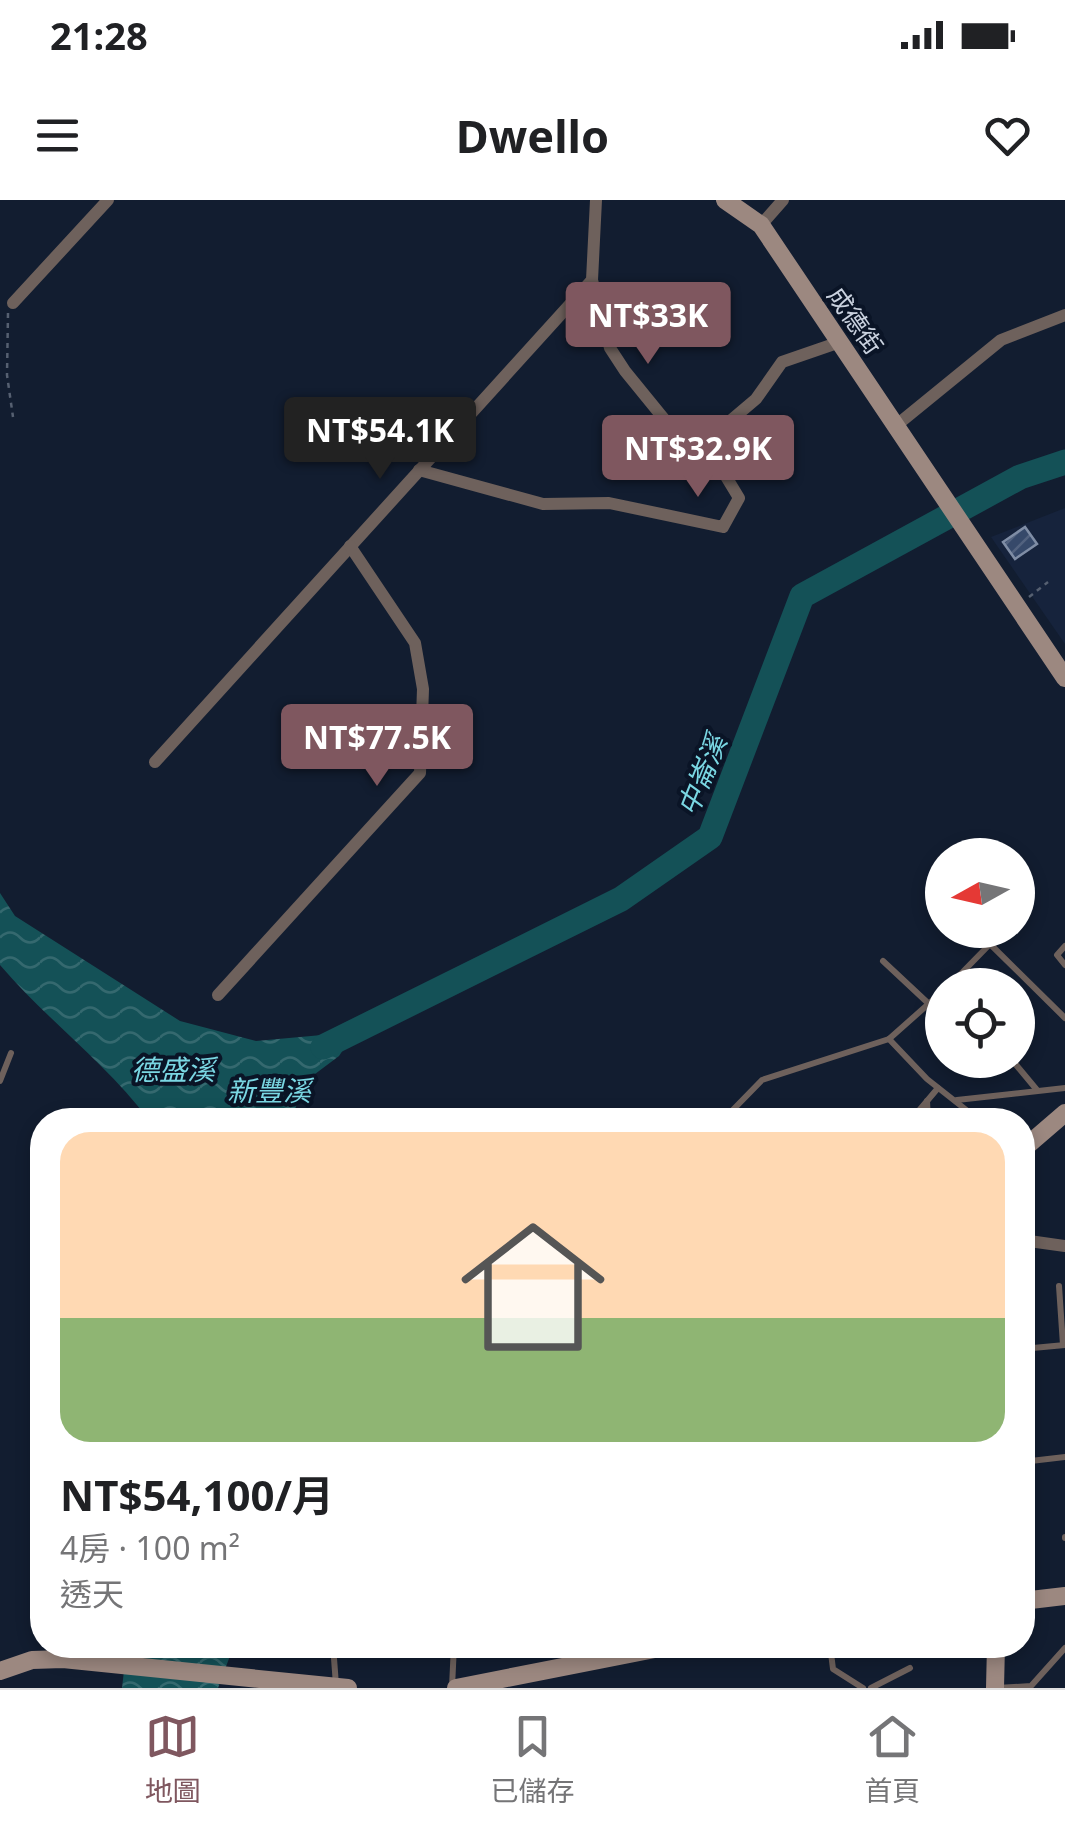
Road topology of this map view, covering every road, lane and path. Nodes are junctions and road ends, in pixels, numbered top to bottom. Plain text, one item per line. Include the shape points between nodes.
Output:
1 (108, 200) edge
2 (596, 200) edge
3 (725, 200) edge
4 (783, 200) edge
5 (761, 225) junction
6 (592, 280) junction
7 (12, 303) joint
8 (1065, 316) edge
9 (840, 342) junction
10 (13, 417) dead end
11 (898, 424) junction
12 (713, 455) junction
13 (419, 470) junction
14 (350, 546) junction
15 (1048, 582) dead end
16 (1016, 608) junction
17 (1065, 678) edge
18 (155, 762) dead end
19 (1065, 946) edge
20 (883, 961) dead end
21 (1065, 965) edge
22 (967, 968) edge
23 (1014, 968) edge
24 (1035, 988) edge
25 (218, 994) dead end
26 (925, 999) edge
27 (925, 1008) edge
28 (1065, 1018) edge
29 (889, 1039) junction
30 (12, 1054) dead end
31 (1028, 1078) edge
32 (0, 1081) edge
33 (938, 1088) junction
34 (1065, 1088) edge
35 (1038, 1090) junction
36 (956, 1100) junction
37 (927, 1102) junction
38 (735, 1108) edge
39 (921, 1108) edge
40 (927, 1108) edge
41 (965, 1108) edge
42 (1063, 1121) edge
43 (1035, 1141) edge
44 (1035, 1242) edge
45 (1065, 1246) edge
46 (1059, 1286) dead end
47 (1064, 1345) edge
48 (1035, 1347) edge
49 (1065, 1456) edge
50 (1035, 1460) edge
51 (1065, 1596) edge
52 (1035, 1599) edge
53 (1065, 1648) edge
54 (336, 1658) edge
55 (454, 1658) edge
56 (608, 1658) edge
57 (832, 1658) edge
58 (996, 1658) edge
59 (910, 1668) dead end
60 (0, 1671) edge
61 (286, 1685) edge
62 (342, 1687) edge
63 (454, 1688) edge
64 (862, 1688) edge
65 (872, 1688) edge
66 (995, 1688) edge

1 - 7 street
2 - 6 street
3 - 5 street, 成德街
4 - 5 street
5 - 9 street, 成德街
6 - 12 street via 610,348 625,371 682,442
6 - 13 street
7 - 10 path via 6,336
8 - 11 street via 1001,340
9 - 11 street, 成德街
9 - 12 street via 782,362 756,400 730,421
11 - 16 street, 成德街
12 - 13 street via 738,498 723,527 609,503 542,504
13 - 14 street
14 - 18 street
14 - 25 street via 415,643 423,690 420,773
15 - 16 path
16 - 17 street
19 - 21 lane via 1057,955
20 - 26 lane
22 - 23 lane via 990,944
24 - 28 lane
27 - 29 lane
29 - 33 lane
29 - 38 lane via 762,1080
30 - 32 lane
31 - 35 lane
33 - 36 lane
33 - 37 lane
34 - 35 lane
35 - 36 lane
36 - 41 lane
37 - 39 lane
37 - 40 lane
42 - 43 street
44 - 45 street
46 - 47 lane
47 - 48 lane
49 - 50 lane
51 - 52 street
53 - 66 lane via 1031,1686
54 - 62 lane
55 - 63 lane
56 - 63 street
57 - 64 lane via 834,1669
58 - 66 street
59 - 65 lane
60 - 61 street via 63,1659
61 - 62 street

